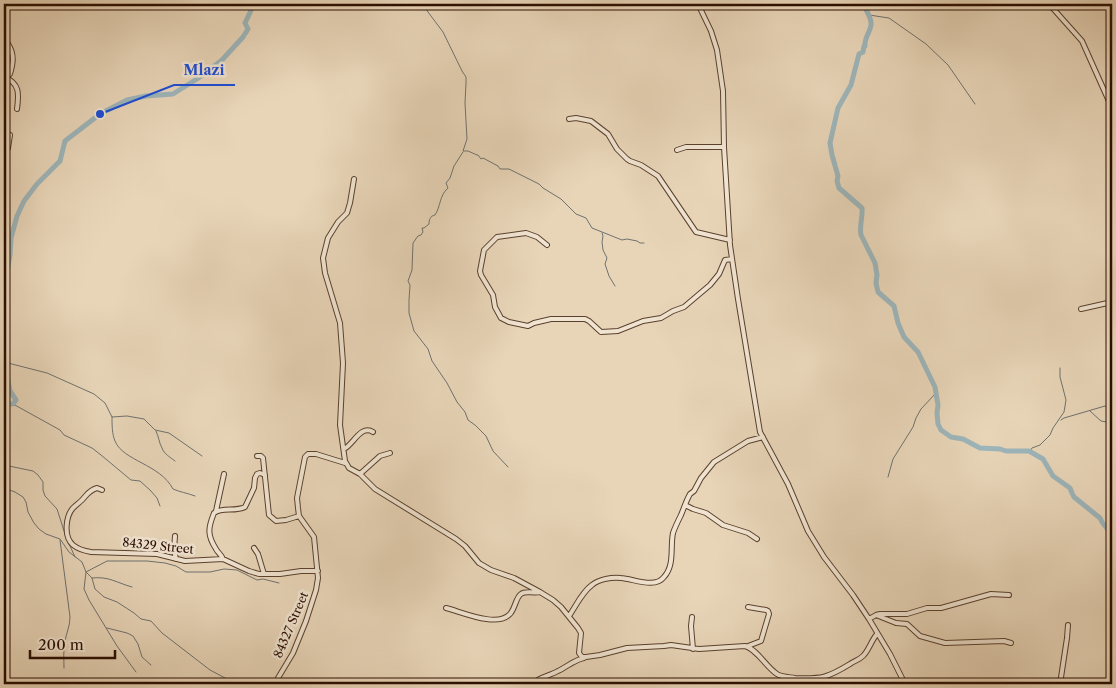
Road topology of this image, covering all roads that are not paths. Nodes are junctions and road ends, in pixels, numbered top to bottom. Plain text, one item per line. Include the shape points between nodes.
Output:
1 (698, 4) edge
2 (860, 4) edge
3 (864, 4) edge
4 (1049, 4) edge
5 (8, 44) dead end
6 (4, 78) edge
7 (1112, 108) edge
8 (17, 109) dead end
9 (569, 120) dead end
10 (10, 135) dead end
11 (724, 147) junction
12 (677, 150) dead end
13 (4, 154) edge
14 (354, 179) dead end
15 (730, 240) junction
16 (547, 245) dead end
17 (732, 259) junction
18 (1112, 302) edge
19 (1081, 309) dead end
20 (373, 432) dead end
21 (762, 437) junction
22 (344, 449) junction
23 (390, 454) dead end
24 (257, 456) dead end
25 (345, 463) junction
26 (224, 474) dead end
27 (360, 474) junction
28 (265, 475) junction
29 (102, 490) dead end
30 (685, 505) junction
31 (216, 511) junction
32 (299, 516) junction
33 (175, 536) dead end
34 (757, 539) dead end
35 (254, 548) dead end
36 (176, 559) junction
37 (223, 559) junction
38 (318, 571) junction
39 (264, 574) junction
40 (540, 592) junction
41 (1009, 595) dead end
42 (748, 607) dead end
43 (446, 608) dead end
44 (876, 615) junction
45 (569, 616) junction
46 (692, 617) dead end
47 (869, 620) junction
48 (1068, 624) dead end
49 (877, 634) junction
50 (1011, 643) dead end
51 (748, 646) junction
52 (693, 649) junction
53 (586, 657) junction
54 (278, 684) edge
55 (431, 684) edge
56 (442, 684) edge
57 (532, 684) edge
58 (905, 684) edge
59 (1060, 684) edge

1 - 11 street via 717,50 723,91
2 - 3 street
4 - 7 street via 1082,41
5 - 6 street via 13,58 10,74
6 - 8 street via 17,87
9 - 15 street via 592,121 608,134 627,159 658,176 696,232
10 - 13 street
11 - 12 street
11 - 15 street
14 - 22 street via 347,213 339,219 328,238 323,258 324,273 340,323 343,363 340,425
15 - 17 street
16 - 17 street via 526,233 497,237 484,250 480,270 482,278 493,295 498,313 509,322 528,326 551,319 585,319 601,332 618,331 661,318 686,306 716,278 725,260
17 - 21 street
18 - 19 street
20 - 22 street via 366,429
21 - 30 street via 748,441 714,462
21 - 47 street via 788,484 808,531
22 - 25 street
23 - 27 street via 380,456
24 - 28 street via 263,458
25 - 27 street
25 - 32 street via 316,454 306,455 297,498
26 - 31 street
27 - 40 street via 375,489 456,539 479,562
28 - 31 street via 257,474 245,507
28 - 32 street via 271,518 279,521
29 - 36 street, 84329 Street via 93,489 74,507 67,519 67,534 76,547 91,552 147,553
30 - 34 street
30 - 45 street via 674,531 671,564 661,581 620,578 597,582 588,588
31 - 37 street via 208,531
32 - 38 street, 84327 Street via 314,537
33 - 36 street
35 - 39 street
36 - 37 street, 84329 Street
37 - 39 street, 84329 Street
38 - 39 street, 84329 Street
38 - 54 street, 84327 Street via 314,596
40 - 43 street via 521,594 508,616 495,620
40 - 45 street
41 - 44 street via 990,594 940,608
42 - 51 street via 767,610 769,614 761,641
44 - 47 street
44 - 50 street via 907,624 920,636 945,642
45 - 53 street via 581,633 579,653
46 - 52 street
47 - 49 street
48 - 59 street
49 - 51 street via 861,658 822,678 778,675
49 - 58 street
51 - 52 street
52 - 53 street via 671,645 627,648
53 - 57 street
55 - 56 street

